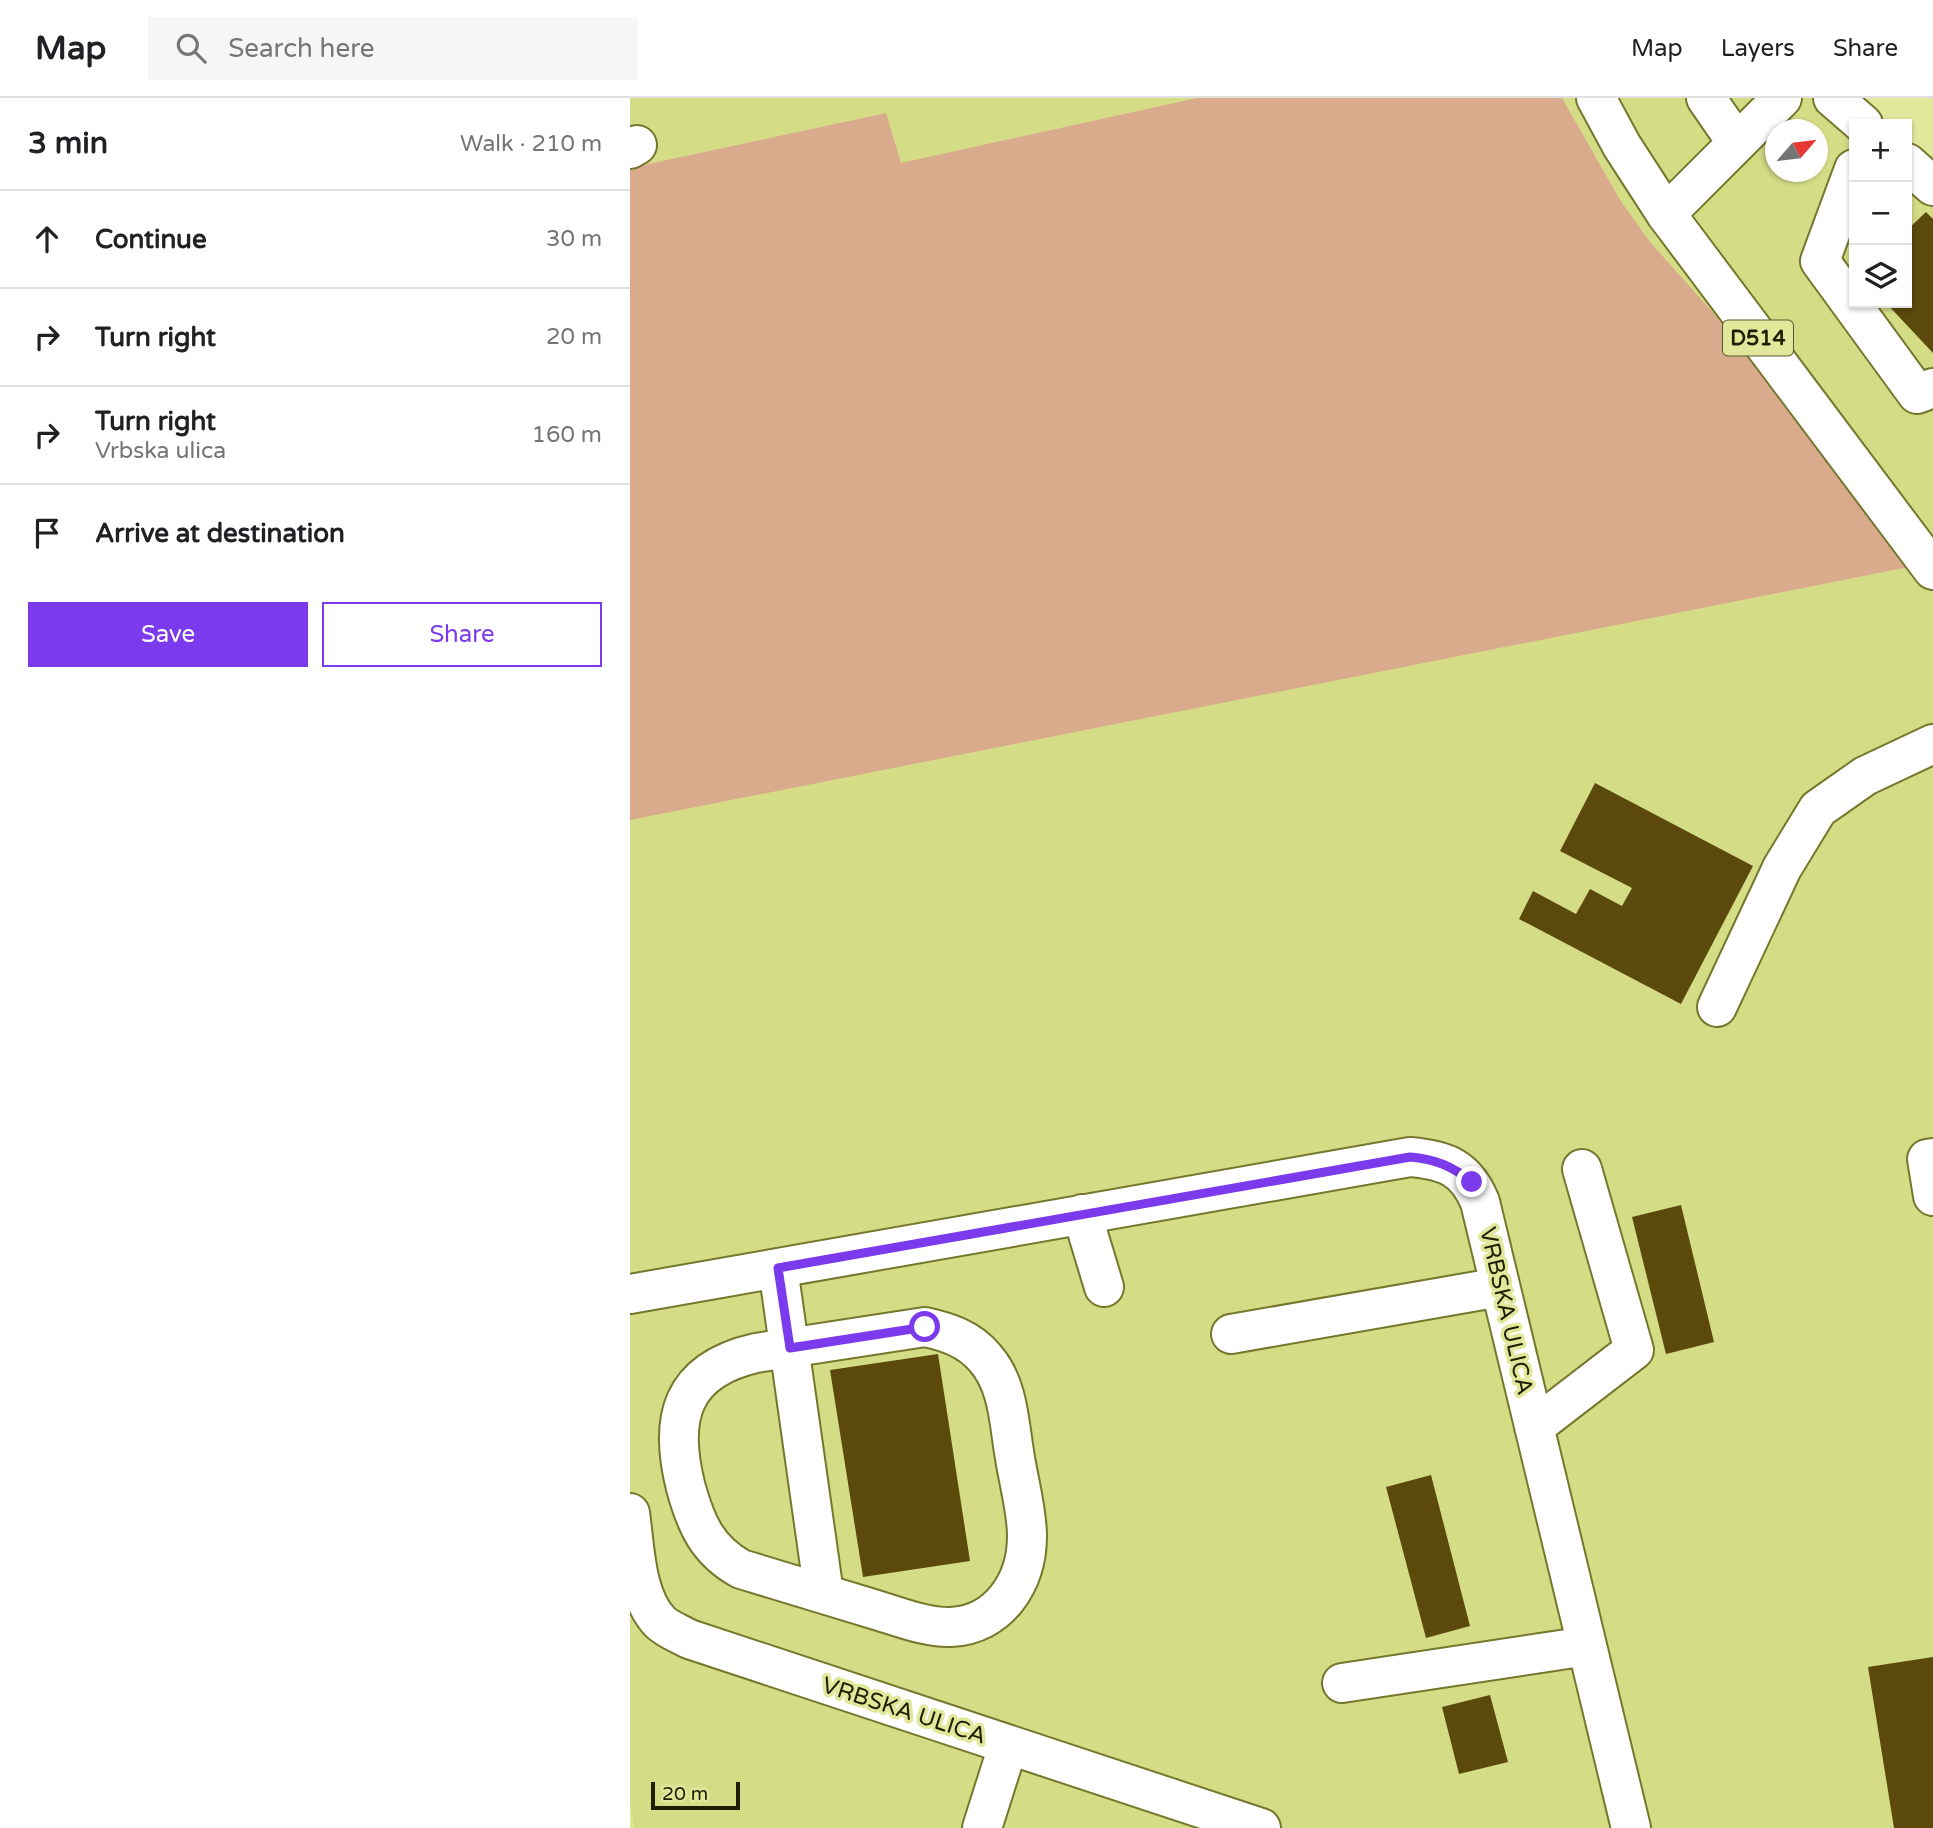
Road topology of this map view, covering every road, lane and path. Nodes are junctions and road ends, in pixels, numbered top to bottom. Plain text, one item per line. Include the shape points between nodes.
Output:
1 (1596, 98) edge
2 (1706, 98) edge
3 (1782, 98) edge
4 (1833, 98) edge
5 (1857, 119) edge
6 (1737, 143) junction
7 (1912, 167) edge
8 (1849, 182) edge
9 (1933, 186) edge
10 (1666, 214) junction
11 (1933, 388) edge
12 (1933, 570) edge
13 (1933, 744) edge
14 (1717, 1007) dead end
15 (1933, 1158) edge
16 (1582, 1169) dead end
17 (1933, 1196) edge
18 (1082, 1214) junction
19 (778, 1268) junction
20 (1104, 1287) dead end
21 (1500, 1287) junction
22 (630, 1294) edge
23 (1231, 1334) dead end
24 (790, 1348) junction
25 (1534, 1427) junction
26 (630, 1513) edge
27 (824, 1594) junction
28 (1587, 1646) junction
29 (1342, 1684) dead end
30 (1008, 1746) junction
31 (982, 1828) edge
32 (1261, 1828) edge
33 (1631, 1828) edge

1 - 10 street, D514
2 - 6 street
3 - 6 street
4 - 5 street
6 - 10 street
7 - 9 street
8 - 11 street via 1820,261 1917,394
10 - 12 street, D514
13 - 14 street via 1865,776 1818,809 1782,868
15 - 17 street via 1927,1159
16 - 25 street via 1633,1350
18 - 19 street, VRBSKA ULICA
18 - 20 street
18 - 21 street, VRBSKA ULICA via 1410,1157 1432,1159 1453,1167 1472,1182
19 - 22 street, VRBSKA ULICA
19 - 24 street
21 - 23 street
21 - 25 street, VRBSKA ULICA
24 - 27 street
24 - 27 street via 730,1359 708,1371 683,1405 677,1429 679,1462 694,1518 708,1545 741,1569
24 - 27 street via 925,1327 967,1342 986,1358 1004,1388 1027,1534 1026,1560 1007,1600 974,1623 949,1627 910,1620
25 - 28 street, VRBSKA ULICA
26 - 30 street, VRBSKA ULICA via 640,1581 661,1623 689,1639
28 - 29 street
28 - 33 street, VRBSKA ULICA
30 - 31 street
30 - 32 street, VRBSKA ULICA

